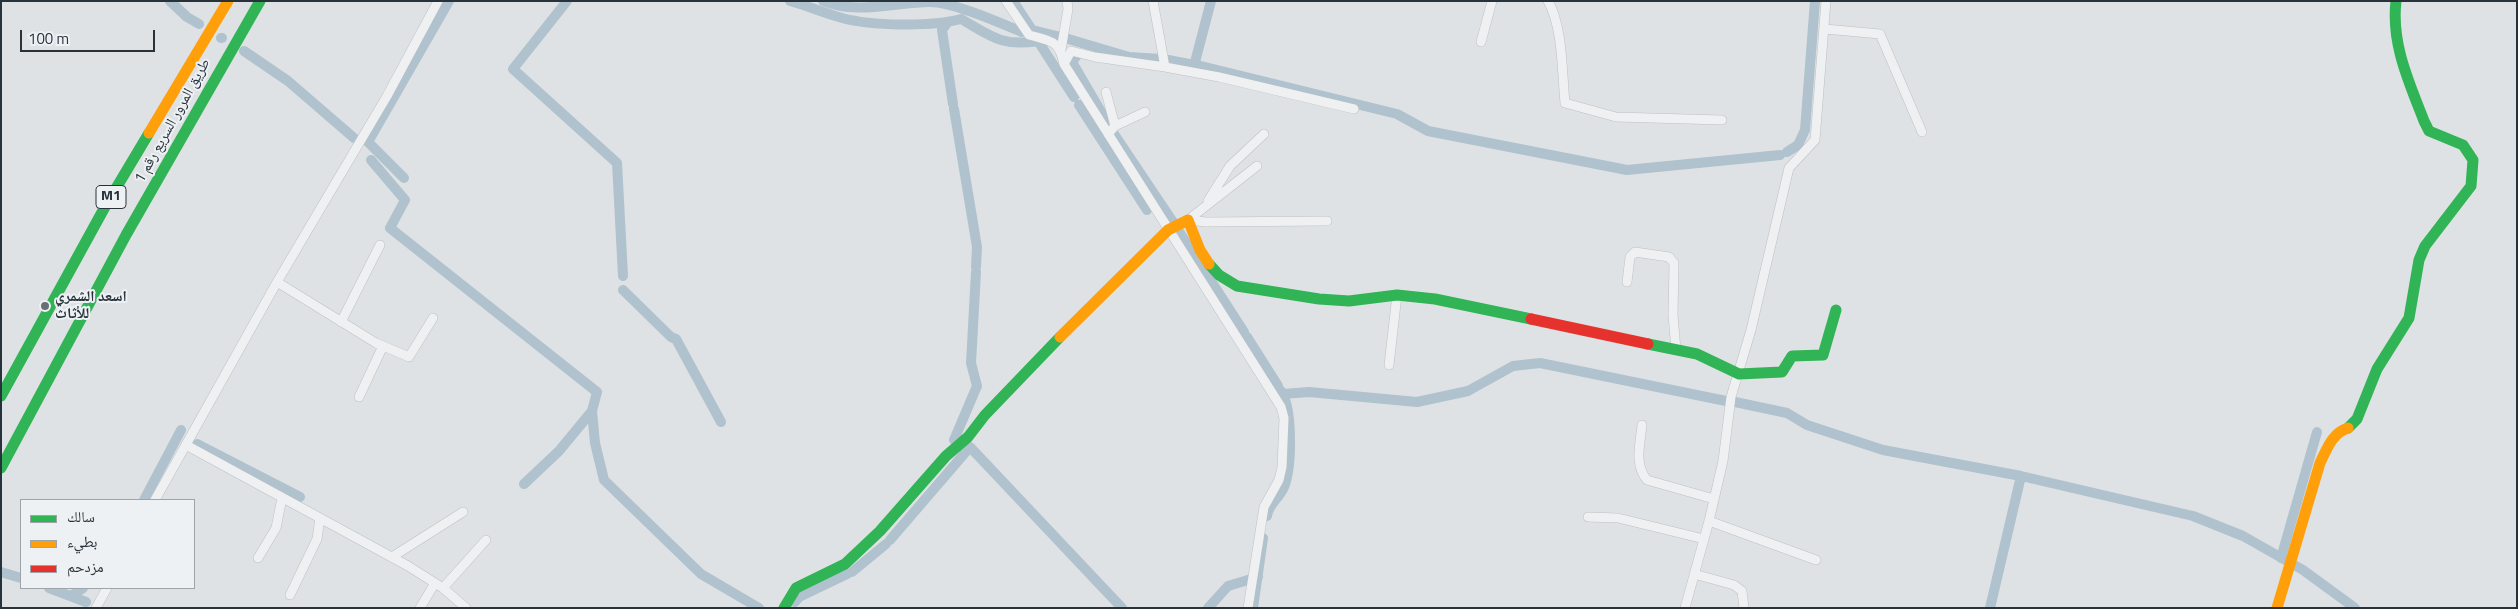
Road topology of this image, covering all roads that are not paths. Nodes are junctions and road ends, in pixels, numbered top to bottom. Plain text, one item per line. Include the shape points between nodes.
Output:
1 (228, 1) edge
2 (260, 1) edge
3 (438, 1) edge
4 (1006, 1) edge
5 (1067, 1) edge
6 (1153, 1) edge
7 (1492, 1) edge
8 (1548, 1) edge
9 (1826, 1) edge
10 (2396, 1) edge
11 (1824, 29) junction
12 (1481, 42) dead end
13 (1061, 50) junction
14 (1064, 64) junction
15 (1165, 67) junction
16 (1106, 92) dead end
17 (1354, 110) dead end
18 (1146, 112) dead end
19 (1722, 120) dead end
20 (1115, 126) junction
21 (1922, 132) dead end
22 (1108, 134) junction
23 (1264, 134) dead end
24 (1257, 166) dead end
25 (1204, 208) junction
26 (1188, 220) junction
27 (1327, 221) dead end
28 (1168, 230) junction
29 (380, 245) dead end
30 (277, 282) junction
31 (1627, 282) dead end
32 (1397, 295) junction
33 (1836, 310) dead end
34 (433, 318) dead end
35 (341, 322) junction
36 (383, 346) junction
37 (1676, 350) junction
38 (1389, 365) dead end
39 (1739, 374) junction
40 (1, 396) edge
41 (358, 396) dead end
42 (1642, 425) dead end
43 (186, 446) junction
44 (1, 468) edge
45 (282, 498) junction
46 (157, 499) edge
47 (1714, 499) junction
48 (463, 512) dead end
49 (1588, 517) dead end
50 (320, 518) junction
51 (1709, 522) junction
52 (1704, 539) junction
53 (486, 540) dead end
54 (392, 557) junction
55 (258, 558) dead end
56 (1816, 560) dead end
57 (1694, 574) junction
58 (435, 583) junction
59 (443, 588) junction
60 (106, 589) edge
61 (290, 595) dead end
62 (96, 608) edge
63 (420, 608) edge
64 (466, 608) edge
65 (784, 608) edge
66 (1248, 608) edge
67 (1685, 608) edge
68 (1744, 608) edge
69 (2277, 608) edge

1 - 40 main road, طريق المرور السريع رقم 1 / M1 via 106,205
2 - 44 main road, طريق المرور السريع رقم 1 / M1 via 131,227
3 - 30 street
4 - 13 street via 1029,35 1053,42
5 - 13 street
6 - 15 street
7 - 12 street
8 - 19 street via 1553,9 1559,41 1565,103 1616,117
9 - 11 street
10 - 69 main road via 2394,13 2401,59 2428,131 2463,145 2472,160 2471,186 2425,246 2419,260 2409,318 2377,369 2357,419 2351,427 2339,431 2330,442
11 - 21 street via 1880,34
11 - 39 street via 1815,140 1789,168
13 - 14 street
14 - 15 street via 1071,51 1076,50 1095,57
14 - 22 street
15 - 17 street
16 - 20 street
18 - 20 street
20 - 22 street
22 - 28 street
23 - 25 street via 1230,166
24 - 25 street
25 - 26 street
26 - 27 street
26 - 28 main road
26 - 32 main road via 1195,242 1212,270 1237,286 1349,301
28 - 65 main road via 1033,364 880,531 845,564 796,588
28 - 66 street via 1274,393 1284,418 1282,467 1279,480 1264,507
29 - 35 street
30 - 35 street
30 - 43 street
31 - 37 street via 1630,257 1635,252 1670,257 1674,263
32 - 37 main road via 1435,299
32 - 38 street
33 - 39 main road via 1823,355 1792,356 1782,372
34 - 36 street via 409,357
35 - 36 street
36 - 41 street
37 - 39 main road via 1697,354
39 - 47 street via 1731,397 1723,461
42 - 47 street via 1638,462 1640,472 1647,480
43 - 45 street
43 - 46 street
45 - 50 street
45 - 55 street via 276,528
47 - 51 street
48 - 54 street
49 - 52 street via 1618,518
50 - 54 street
50 - 61 street via 317,539
51 - 52 street
51 - 56 street
52 - 57 street
53 - 59 street
54 - 58 street
57 - 67 street
57 - 68 street via 1734,585 1742,591
58 - 59 street
58 - 63 street
59 - 64 street
60 - 62 street

